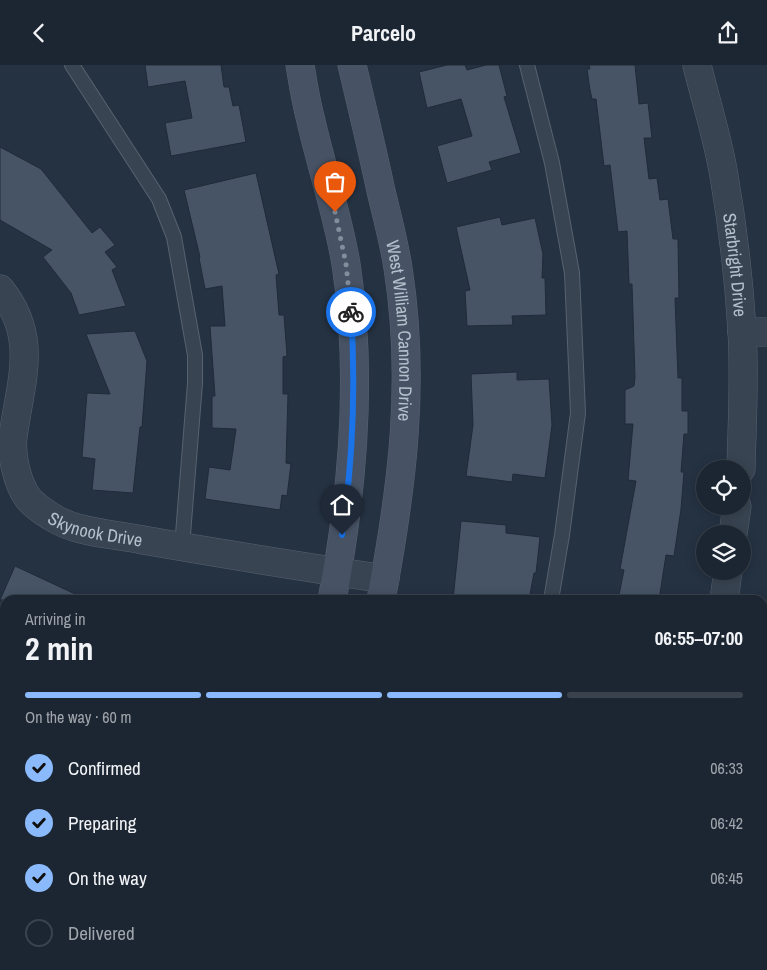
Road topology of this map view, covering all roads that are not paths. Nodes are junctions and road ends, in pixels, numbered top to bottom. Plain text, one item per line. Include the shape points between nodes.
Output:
1 (72, 65) edge
2 (300, 65) edge
3 (352, 65) edge
4 (527, 65) edge
5 (697, 65) edge
6 (0, 289) edge
7 (755, 332) edge
8 (740, 460) edge
9 (182, 547) junction
10 (337, 572) junction
11 (727, 580) edge
12 (383, 590) edge
13 (333, 595) edge
14 (552, 595) edge
15 (725, 595) edge

1 - 9 lane via 159,199 174,237 195,355
2 - 10 main road via 346,264 354,350 353,438
3 - 12 main road, West William Cannon Drive via 398,269 406,370 406,421 397,512
4 - 14 lane via 552,163 572,273 578,413
5 - 7 street, Starbright Drive via 724,173
6 - 9 street, Skynook Drive via 18,321 25,346 13,453 16,470 28,498 47,514 71,527
7 - 8 street, Starbright Drive via 744,389
9 - 10 street, Skynook Drive
10 - 12 street, Skynook Drive
10 - 13 main road
11 - 15 street

